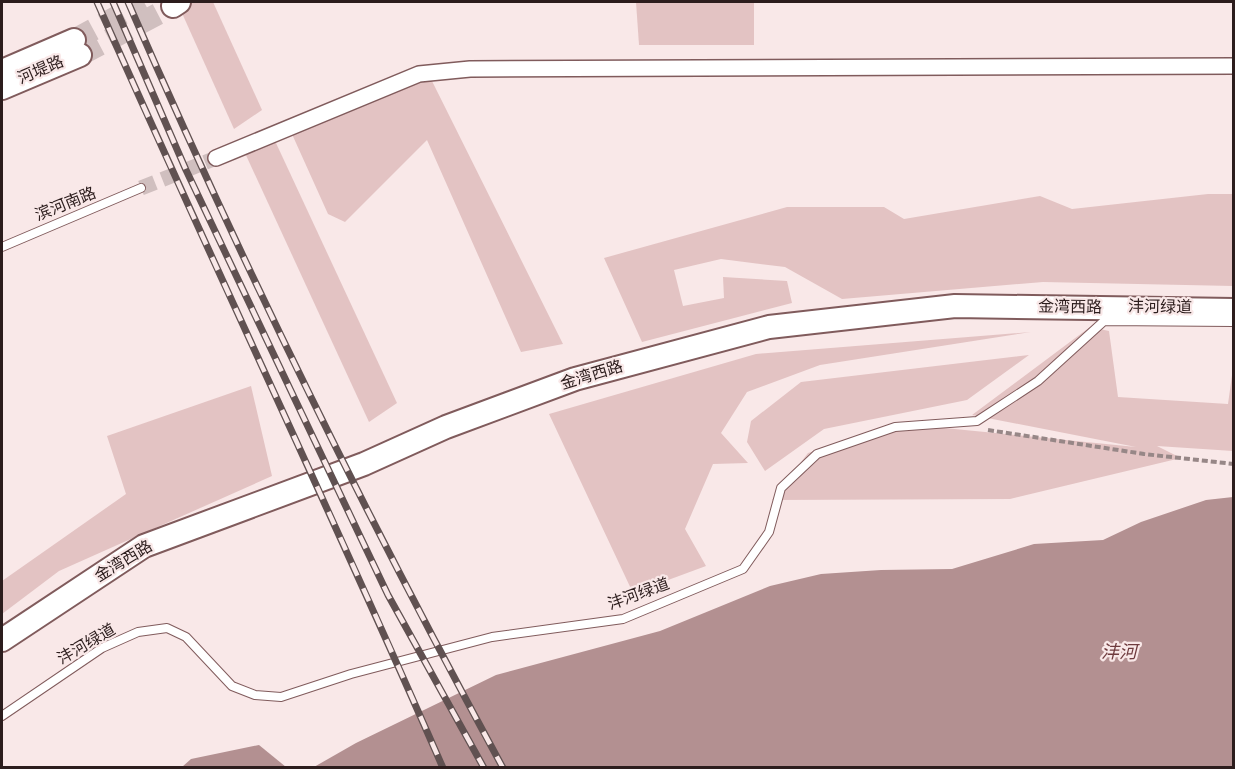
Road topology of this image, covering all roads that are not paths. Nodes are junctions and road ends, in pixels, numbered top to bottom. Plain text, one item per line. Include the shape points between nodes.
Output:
1 (1233, 66) edge
2 (2, 71) edge
3 (2, 88) edge
4 (216, 158) tunnel mouth
5 (141, 188) tunnel mouth
6 (2, 247) edge
7 (1233, 310) edge
8 (1233, 322) edge
9 (2, 640) edge
10 (2, 716) edge

1 - 4 street via 470,69 419,74
2 - 3 street, 河堤路 via 77,47
5 - 6 lane, 滨河南路
7 - 9 street, 金湾西路 via 955,306 769,327 734,336 575,379 446,427 364,464 144,546
8 - 10 lane, 沣河绿道 via 1104,321 1038,381 977,420 895,427 817,454 781,488 769,532 743,569 622,619 492,637 281,697 255,695 232,686 186,637 167,628 138,632 102,648

